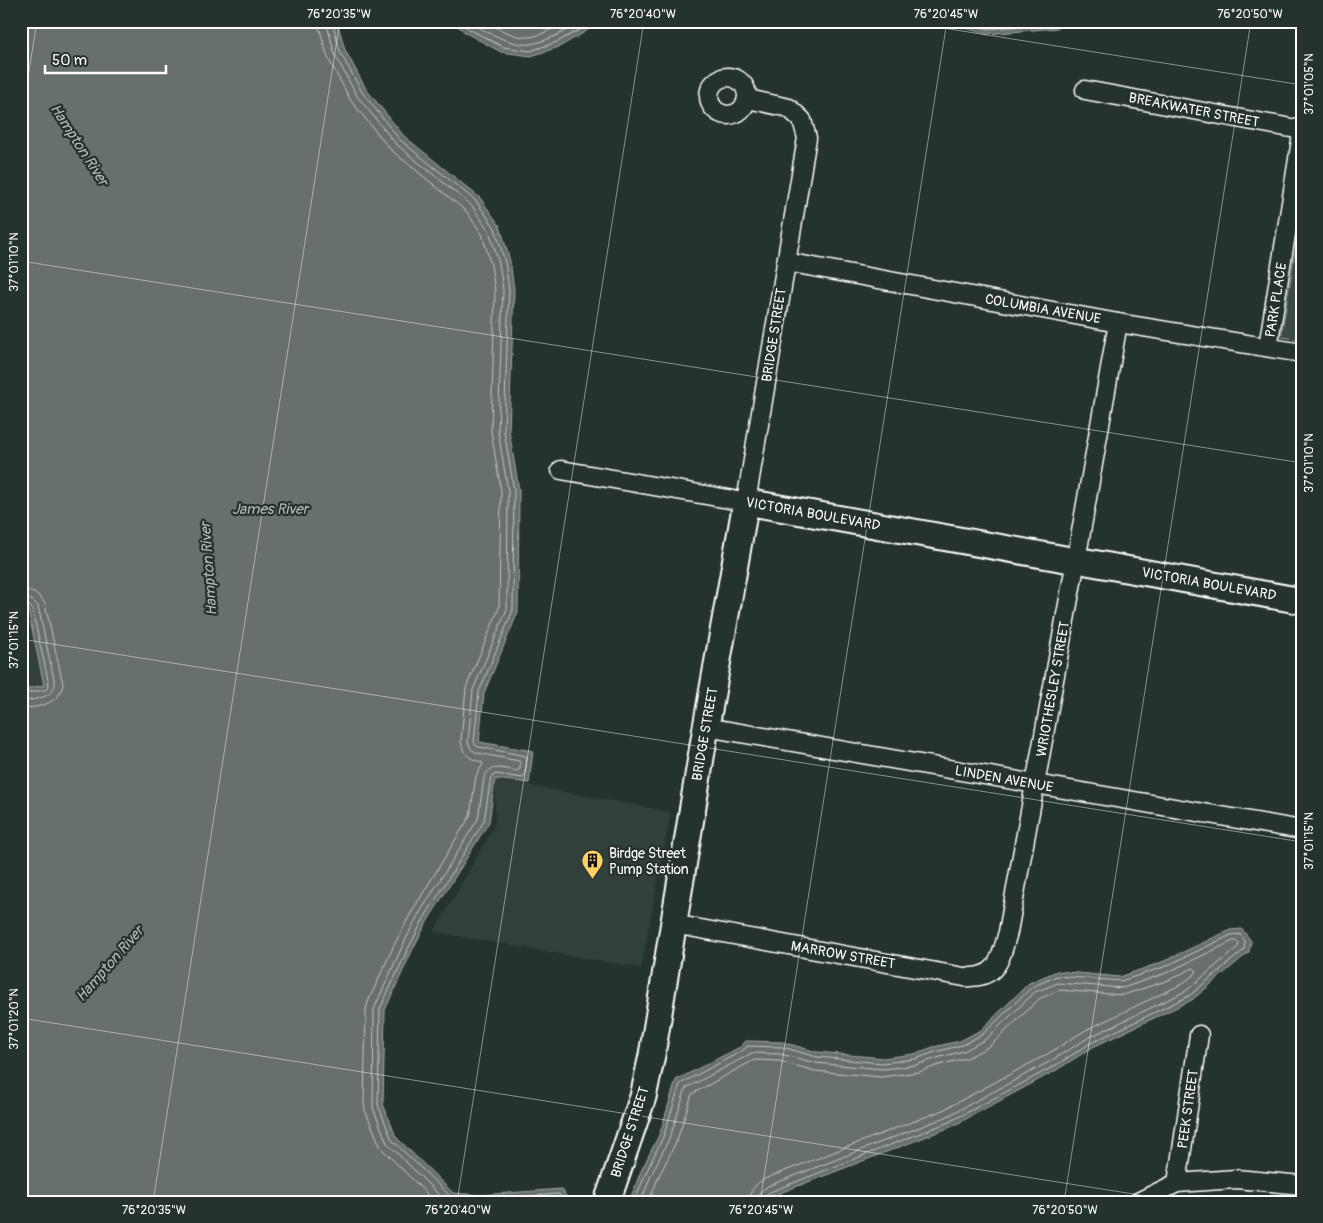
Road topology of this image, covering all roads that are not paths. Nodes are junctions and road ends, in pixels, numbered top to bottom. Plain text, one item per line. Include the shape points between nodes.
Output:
1 (1086, 90) dead end
2 (748, 99) dead end
3 (1302, 132) edge
4 (786, 262) junction
5 (1118, 323) junction
6 (1268, 347) junction
7 (1302, 353) edge
8 (561, 470) dead end
9 (746, 502) junction
10 (1076, 560) junction
11 (1302, 601) edge
12 (706, 727) junction
13 (1035, 784) junction
14 (1302, 830) edge
15 (673, 924) junction
16 (1002, 953) joint
17 (1199, 1034) dead end
18 (1178, 1183) junction
19 (1302, 1185) edge
20 (607, 1202) edge
21 (1138, 1202) edge

1 - 3 street, BREAKWATER STREET
2 - 4 street, BRIDGE STREET via 789,108 802,120 807,138
3 - 6 street, PARK PLACE
4 - 5 street, COLUMBIA AVENUE
4 - 9 street, BRIDGE STREET
5 - 6 street, COLUMBIA AVENUE
5 - 10 street, WRIOTHESLEY STREET
6 - 7 street, COLUMBIA AVENUE
8 - 9 street, VICTORIA BOULEVARD
9 - 10 street, VICTORIA BOULEVARD
9 - 12 street, BRIDGE STREET
10 - 11 street, VICTORIA BOULEVARD
10 - 13 street, WRIOTHESLEY STREET
12 - 13 street, LINDEN AVENUE
12 - 15 street, BRIDGE STREET
13 - 14 street, LINDEN AVENUE
13 - 16 street, WRIOTHESLEY STREET
15 - 16 street, MARROW STREET via 973,978 993,970
15 - 20 street, BRIDGE STREET via 643,1097
17 - 18 street, PEEK STREET
18 - 19 street via 1236,1179
18 - 21 street

